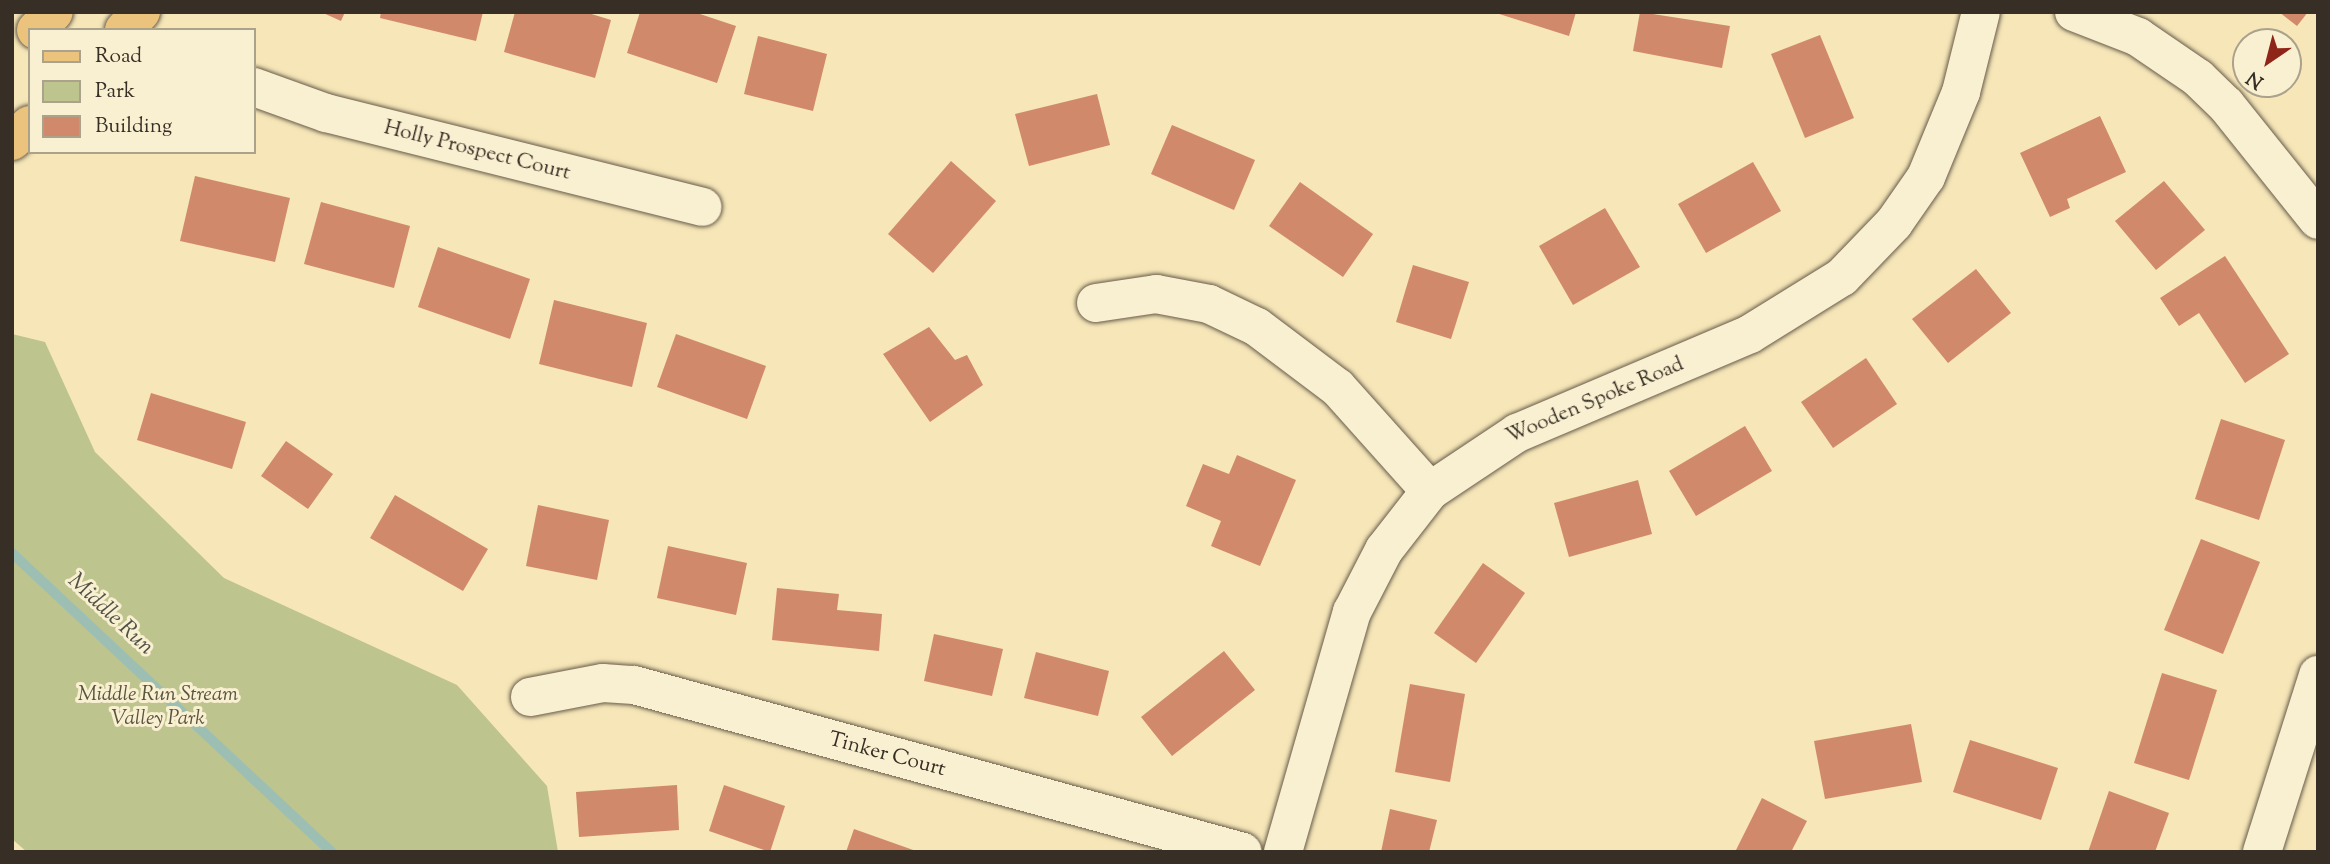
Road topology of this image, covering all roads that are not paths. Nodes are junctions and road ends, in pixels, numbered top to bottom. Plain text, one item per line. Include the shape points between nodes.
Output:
1 (54, 12) edge
2 (1981, 12) edge
3 (2074, 12) edge
4 (38, 28) edge
5 (28, 38) edge
6 (12, 52) edge
7 (256, 88) edge
8 (28, 127) edge
9 (12, 141) edge
10 (702, 207) dead end
11 (2318, 220) edge
12 (1097, 303) dead end
13 (1430, 491) junction
14 (2318, 675) edge
15 (530, 697) dead end
16 (1243, 852) edge
17 (1283, 852) edge
18 (2262, 852) edge

1 - 4 main road
2 - 13 street, Wooden Spoke Road via 1961,92 1926,177 1894,223 1842,276 1751,334 1517,433
3 - 11 street via 2138,37 2198,78 2226,105
5 - 6 main road
7 - 10 street, Holly Prospect Court via 326,113
8 - 9 main road
12 - 13 street via 1156,294 1209,304 1257,327 1338,388
13 - 17 street, Wooden Spoke Road via 1384,550 1352,612
14 - 18 street
15 - 16 street, Tinker Court via 603,683 634,685

